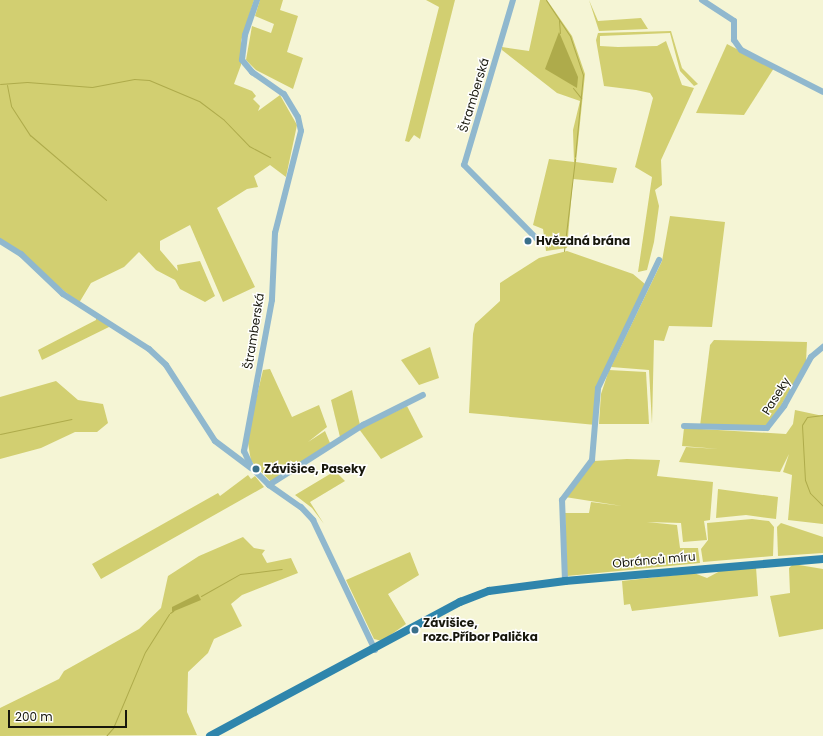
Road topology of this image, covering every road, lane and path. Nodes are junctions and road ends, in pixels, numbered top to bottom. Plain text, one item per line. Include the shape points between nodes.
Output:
1 (257, 0) edge
2 (513, 0) edge
3 (702, 0) edge
4 (823, 92) edge
5 (538, 240) dead end
6 (0, 241) edge
7 (659, 260) dead end
8 (823, 347) edge
9 (423, 395) dead end
10 (684, 426) dead end
11 (252, 468) junction
12 (269, 485) junction
13 (823, 559) edge
14 (565, 581) junction
15 (375, 650) junction
16 (210, 736) edge

1 - 11 street, Štramberská via 245,35 242,60 252,72 284,94 301,127 275,233 270,315 244,438 246,457
2 - 5 street, Štramberská via 464,165
3 - 4 street via 734,20 735,42 742,50
6 - 11 street via 21,254 63,294 149,349 166,365 215,441
7 - 14 street via 598,388 597,426 592,460 562,500
8 - 10 street, Paseky via 811,357 784,406 767,428
9 - 12 street via 363,425
11 - 12 street, Štramberská
12 - 15 street, Štramberská via 301,507 313,520
13 - 14 main road, Obránců míru
14 - 15 main road, Obránců míru via 489,591 460,602
15 - 16 main road, Obránců míru

